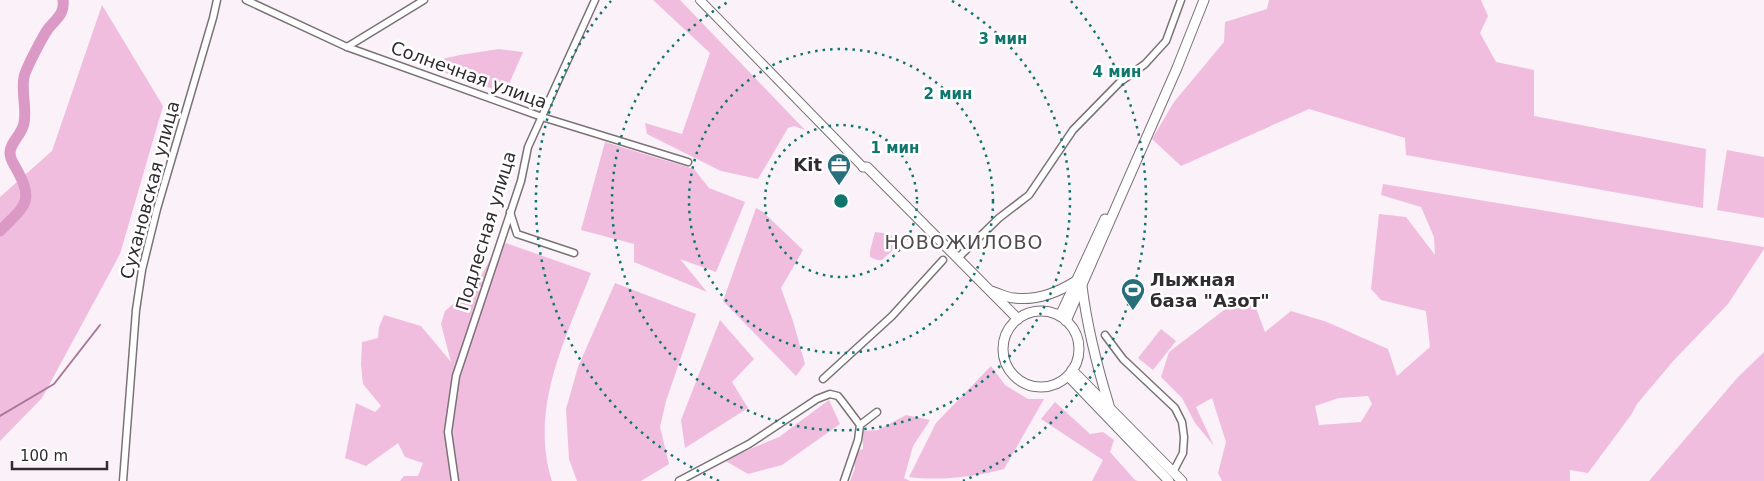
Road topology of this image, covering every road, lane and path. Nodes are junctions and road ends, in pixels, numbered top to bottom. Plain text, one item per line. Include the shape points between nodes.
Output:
1 (217, 0) edge
2 (246, 0) edge
3 (424, 0) edge
4 (595, 0) edge
5 (700, 0) edge
6 (1181, 0) edge
7 (1198, 0) edge
8 (1204, 0) edge
9 (347, 47) junction
10 (542, 117) junction
11 (688, 162) dead end
12 (863, 167) junction
13 (510, 212) junction
14 (574, 253) dead end
15 (960, 256) dead end
16 (943, 260) dead end
17 (1079, 283) junction
18 (988, 290) junction
19 (1063, 318) junction
20 (1016, 321) junction
21 (1105, 335) dead end
22 (1070, 373) junction
23 (823, 379) dead end
24 (1109, 408) junction
25 (877, 412) dead end
26 (860, 425) junction
27 (1173, 472) junction
28 (691, 474) junction
29 (123, 481) edge
30 (455, 481) edge
31 (678, 481) edge
32 (697, 481) edge
33 (844, 481) edge
34 (1169, 481) edge
35 (1182, 481) edge

1 - 29 street, Сухановская улица via 142,270
2 - 9 street, Солнечная улица
3 - 9 street
4 - 10 street, Подлесная улица
5 - 12 main road
6 - 15 street via 1166,40 1145,64 1120,82 1073,130 1029,195 999,218
7 - 17 highway
8 - 17 highway via 1177,68
9 - 10 street, Солнечная улица
10 - 11 street, Солнечная улица
10 - 13 street, Подлесная улица via 528,147
12 - 18 highway via 868,167
12 - 20 highway
13 - 14 street via 517,234
13 - 30 street, Подлесная улица via 456,376 448,432
16 - 23 street via 892,316
17 - 18 highway via 1037,298 1013,298
17 - 19 highway
17 - 24 highway via 1096,365
18 - 20 highway
19 - 20 highway via 1036,311
19 - 22 highway via 1076,334 1079,346
20 - 22 highway via 1003,345 1004,357 1012,374 1028,384 1040,386 1052,385
21 - 27 street via 1123,359 1170,403 1182,422 1183,453
22 - 24 highway
22 - 34 highway
24 - 27 highway
25 - 26 street
26 - 28 street via 838,396 830,394 817,399 750,444
26 - 33 street
27 - 35 highway
28 - 31 street
28 - 32 street

